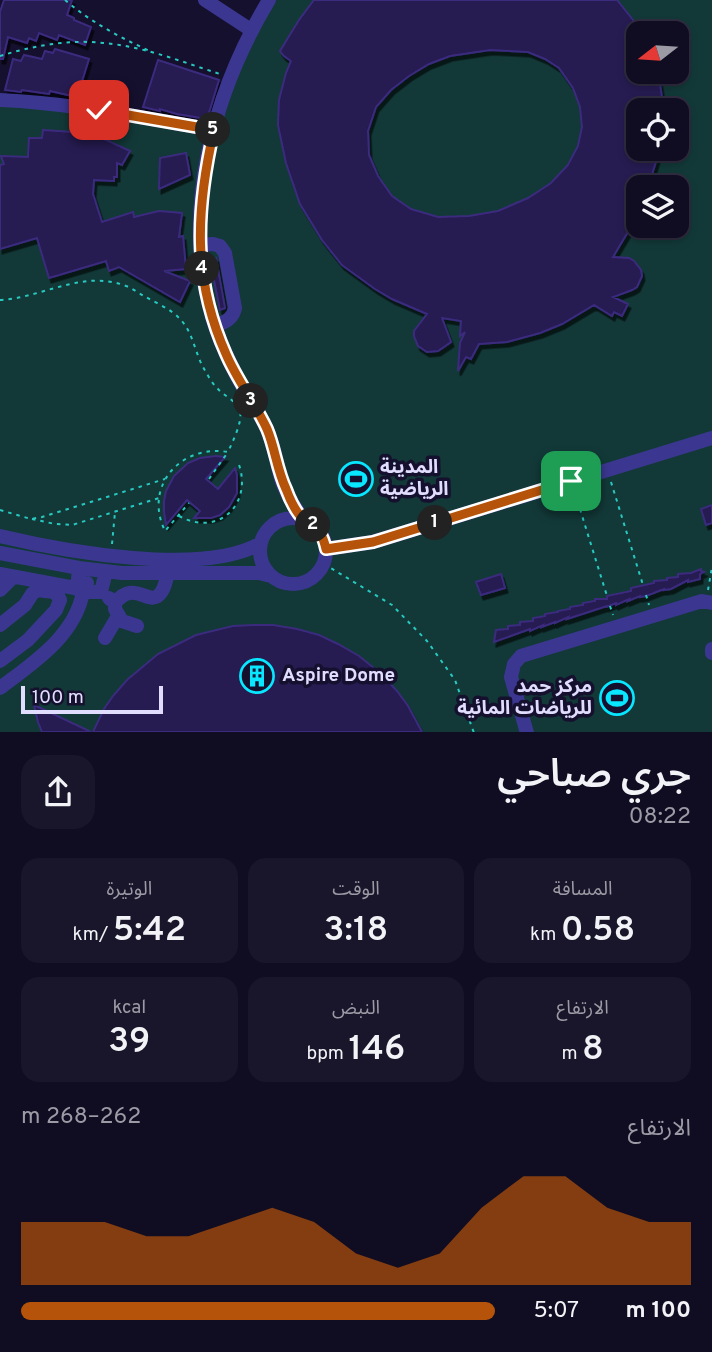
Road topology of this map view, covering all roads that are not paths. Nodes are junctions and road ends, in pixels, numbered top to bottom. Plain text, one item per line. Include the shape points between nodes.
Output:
1 (205, 0) edge
2 (269, 0) edge
3 (251, 30) junction
4 (0, 100) edge
5 (214, 130) junction
6 (200, 246) junction
7 (215, 326) junction
8 (712, 438) edge
9 (282, 480) junction
10 (304, 520) junction
11 (278, 522) junction
12 (0, 536) edge
13 (261, 543) junction
14 (0, 553) edge
15 (325, 557) junction
16 (85, 568) junction
17 (106, 571) junction
18 (168, 574) junction
19 (6, 576) edge
20 (271, 576) junction
21 (0, 590) edge
22 (79, 590) junction
23 (102, 592) junction
24 (709, 602) edge
25 (116, 609) junction
26 (0, 625) edge
27 (137, 626) dead end
28 (105, 638) dead end
29 (0, 661) edge
30 (0, 688) edge
31 (527, 732) edge

1 - 3 lane
2 - 3 lane
3 - 5 lane
4 - 5 lane via 99,110
5 - 6 lane via 205,173
6 - 7 lane
6 - 7 lane via 213,244 225,253 235,308 230,318
7 - 9 lane via 267,430
8 - 15 lane
9 - 10 lane
9 - 11 lane
10 - 11 lane
10 - 15 lane via 324,540
11 - 13 lane
12 - 13 lane via 73,551 177,559 242,552
13 - 20 lane via 260,555
14 - 16 lane
15 - 20 lane via 317,574 306,582 282,583
16 - 17 lane
16 - 22 lane via 78,580
17 - 18 lane
17 - 23 lane
18 - 20 lane
18 - 25 lane via 157,596 130,592
19 - 21 lane
19 - 22 lane
22 - 23 lane
22 - 30 lane via 78,611 66,631
23 - 25 lane
24 - 31 lane via 521,656 511,677
25 - 27 lane via 122,621
25 - 28 lane
26 - 29 lane via 37,590 54,592 60,600 28,640

